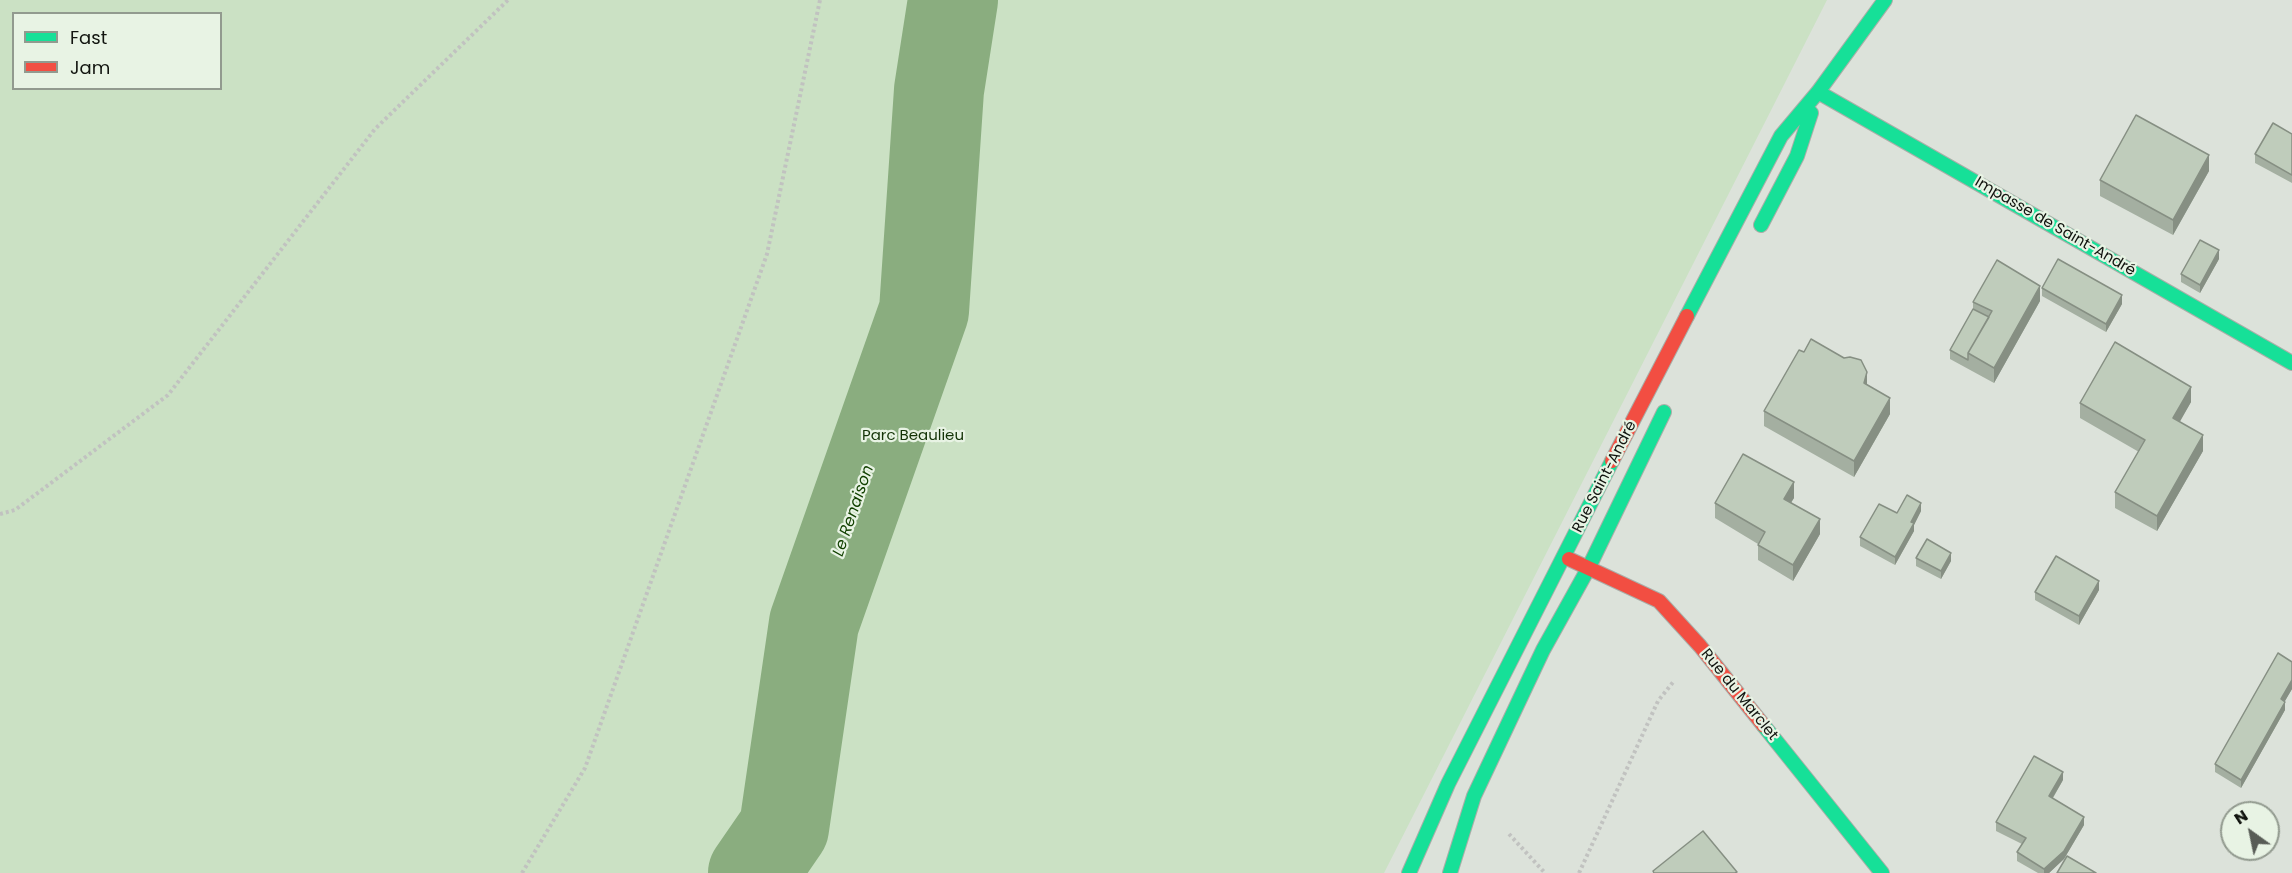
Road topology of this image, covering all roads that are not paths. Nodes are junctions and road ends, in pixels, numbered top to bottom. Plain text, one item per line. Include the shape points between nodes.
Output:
1 (1885, 0) edge
2 (1818, 92) junction
3 (1754, 239) dead end
4 (2292, 363) edge
5 (1673, 396) dead end
6 (1564, 556) junction
7 (1588, 569) junction
8 (1409, 873) edge
9 (1450, 873) edge
10 (1882, 873) edge

1 - 2 street, Rue Saint-André
2 - 3 street, Rue Saint-André via 1797,156
2 - 4 street, Impasse de Saint-André
2 - 6 street, Rue Saint-André via 1781,136
5 - 7 street, Rue Saint-André
6 - 7 street, Rue du Marclet
6 - 8 street, Rue Saint-André via 1448,784
7 - 9 street, Rue Saint-André via 1543,650 1474,796
7 - 10 street, Rue du Marclet via 1659,600

